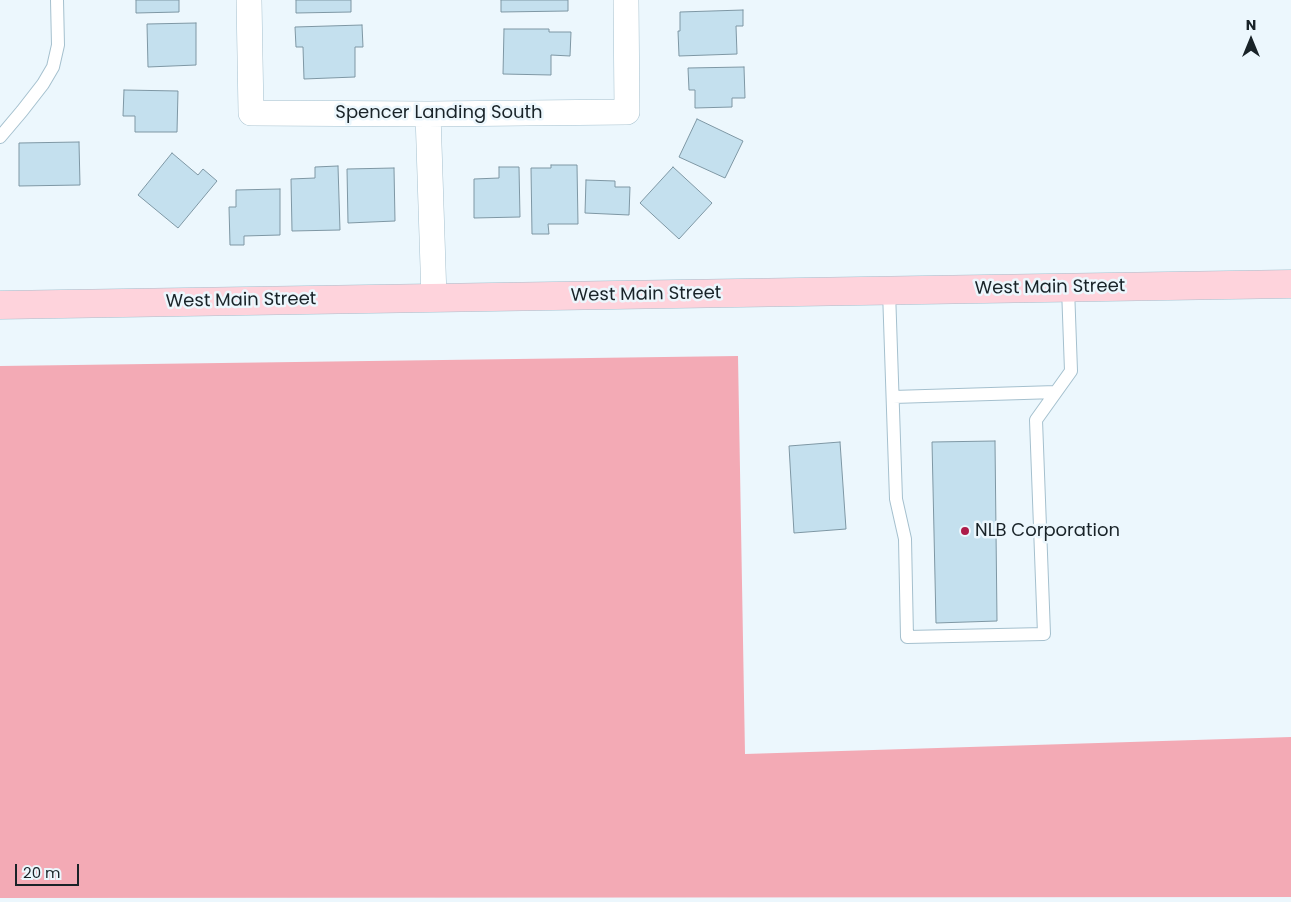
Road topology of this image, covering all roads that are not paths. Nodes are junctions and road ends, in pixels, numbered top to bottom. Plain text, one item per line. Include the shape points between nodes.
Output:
1 (57, 0) edge
2 (249, 0) edge
3 (626, 0) edge
4 (428, 114) junction
5 (0, 137) edge
6 (1291, 284) edge
7 (1068, 288) junction
8 (889, 291) junction
9 (434, 298) junction
10 (0, 305) edge
11 (1056, 392) junction
12 (892, 397) junction

1 - 5 lane via 58,45 53,66 43,84
2 - 4 street, Spencer Landing South via 251,113
3 - 4 street, Spencer Landing South via 627,112
4 - 9 street
6 - 7 main road, West Main Street
7 - 8 main road, West Main Street
7 - 11 lane via 1071,372
8 - 9 main road, West Main Street
8 - 12 lane
9 - 10 main road, West Main Street
11 - 12 lane
11 - 12 lane via 1036,420 1044,634 907,637 905,538 896,499

